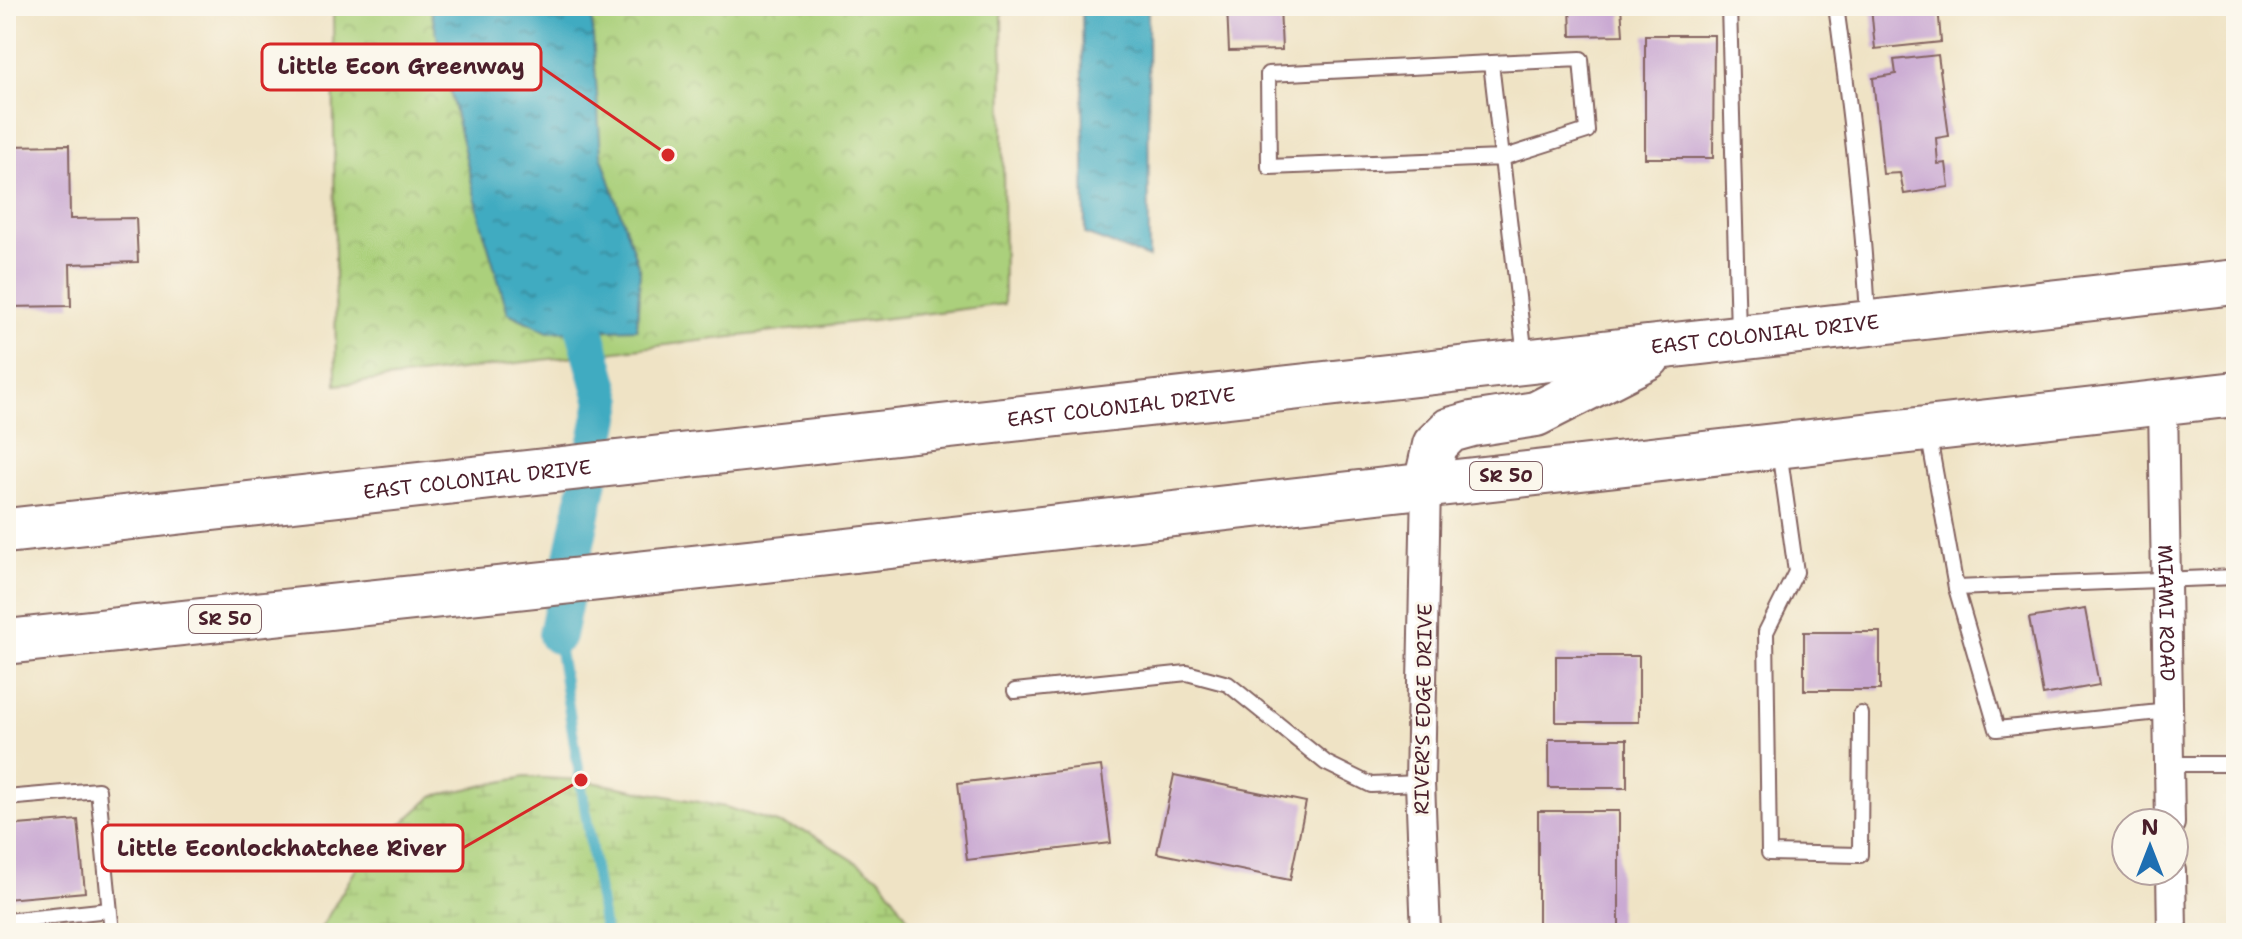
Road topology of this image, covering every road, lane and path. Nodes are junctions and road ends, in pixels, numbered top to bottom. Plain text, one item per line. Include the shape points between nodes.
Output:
1 (1729, 6) edge
2 (1836, 6) edge
3 (1491, 63) junction
4 (1502, 158) junction
5 (2236, 282) edge
6 (1869, 322) junction
7 (1739, 337) junction
8 (1675, 344) junction
9 (1525, 361) junction
10 (2236, 394) edge
11 (2163, 403) junction
12 (1927, 429) junction
13 (1778, 445) junction
14 (1426, 485) junction
15 (6, 531) edge
16 (2236, 577) edge
17 (2166, 578) junction
18 (1956, 588) junction
19 (6, 642) edge
20 (1015, 691) dead end
21 (2169, 711) junction
22 (1861, 714) dead end
23 (2169, 764) junction
24 (2236, 764) edge
25 (1420, 783) junction
26 (6, 798) edge
27 (2170, 807) edge
28 (2171, 887) edge
29 (109, 910) junction
30 (6, 921) edge
31 (112, 933) edge
32 (1426, 933) edge
33 (2172, 933) edge

1 - 7 lane
2 - 6 lane
3 - 4 lane
3 - 4 lane via 1581,59 1587,131
3 - 4 lane via 1268,74 1269,167
4 - 9 lane
5 - 6 highway, EAST COLONIAL DRIVE
6 - 7 highway, EAST COLONIAL DRIVE
7 - 8 highway, EAST COLONIAL DRIVE
8 - 9 highway, EAST COLONIAL DRIVE
8 - 14 highway via 1536,414 1450,430 1435,445
9 - 15 highway, EAST COLONIAL DRIVE
10 - 11 highway, SR 50
11 - 12 highway, SR 50
11 - 17 street, MIAMI ROAD
12 - 13 highway, SR 50
12 - 18 lane
13 - 14 highway, SR 50
13 - 22 lane via 1796,572 1766,632 1769,853 1860,855
14 - 19 highway, SR 50
14 - 25 street, RIVER'S EDGE DRIVE
16 - 17 lane
17 - 18 lane
17 - 21 street, MIAMI ROAD
18 - 21 lane via 1997,729
20 - 25 lane via 1187,673 1228,684 1326,763 1371,785
21 - 23 street, MIAMI ROAD
23 - 24 lane
23 - 27 street, MIAMI ROAD
25 - 32 street, RIVER'S EDGE DRIVE
26 - 29 lane via 98,790
28 - 33 street
29 - 30 lane
29 - 31 lane

